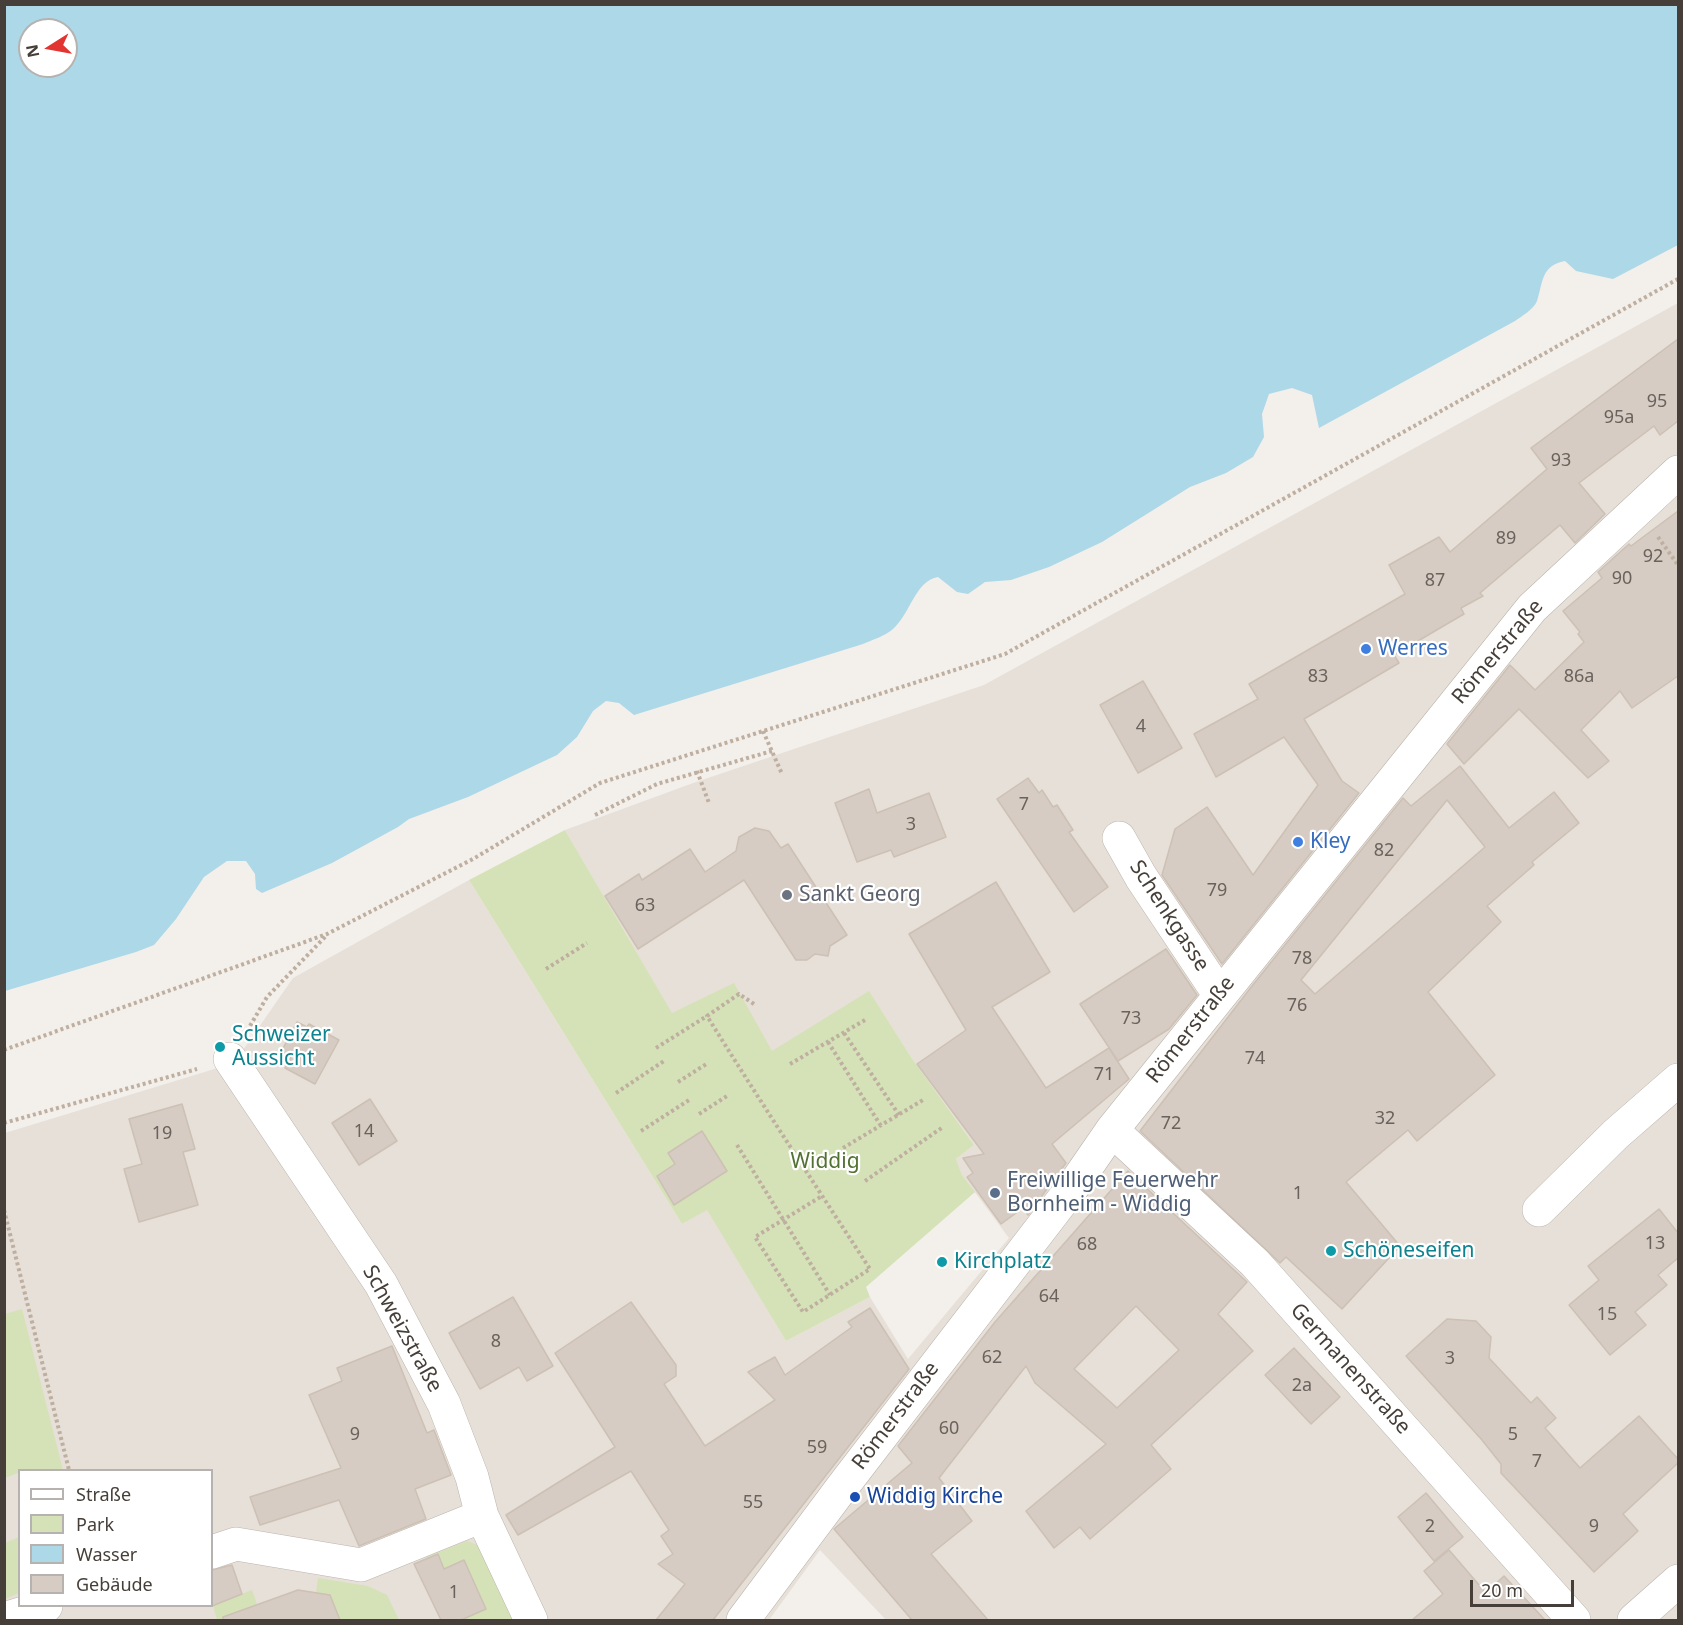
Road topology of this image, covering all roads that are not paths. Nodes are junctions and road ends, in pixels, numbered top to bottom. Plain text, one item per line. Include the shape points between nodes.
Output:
1 (1678, 472) edge
2 (1119, 838) dead end
3 (1220, 994) junction
4 (230, 1059) road end
5 (1678, 1080) edge
6 (1112, 1130) junction
7 (1539, 1210) dead end
8 (482, 1516) junction
9 (213, 1552) edge
10 (1678, 1581) edge
11 (40, 1607) edge
12 (4, 1619) edge
13 (531, 1620) edge
14 (743, 1620) edge
15 (1574, 1620) edge
16 (1634, 1620) edge

1 - 3 street, Römerstraße via 1532,608
2 - 3 street, Schenkgasse
3 - 6 street, Römerstraße
4 - 8 street, Schweizstraße via 381,1284 444,1404 472,1476
5 - 7 street
6 - 14 street, Römerstraße
6 - 15 street, Germanenstraße via 1255,1263
8 - 9 street via 361,1565 236,1544
8 - 13 street, Schweizstraße
10 - 16 street
11 - 12 street

